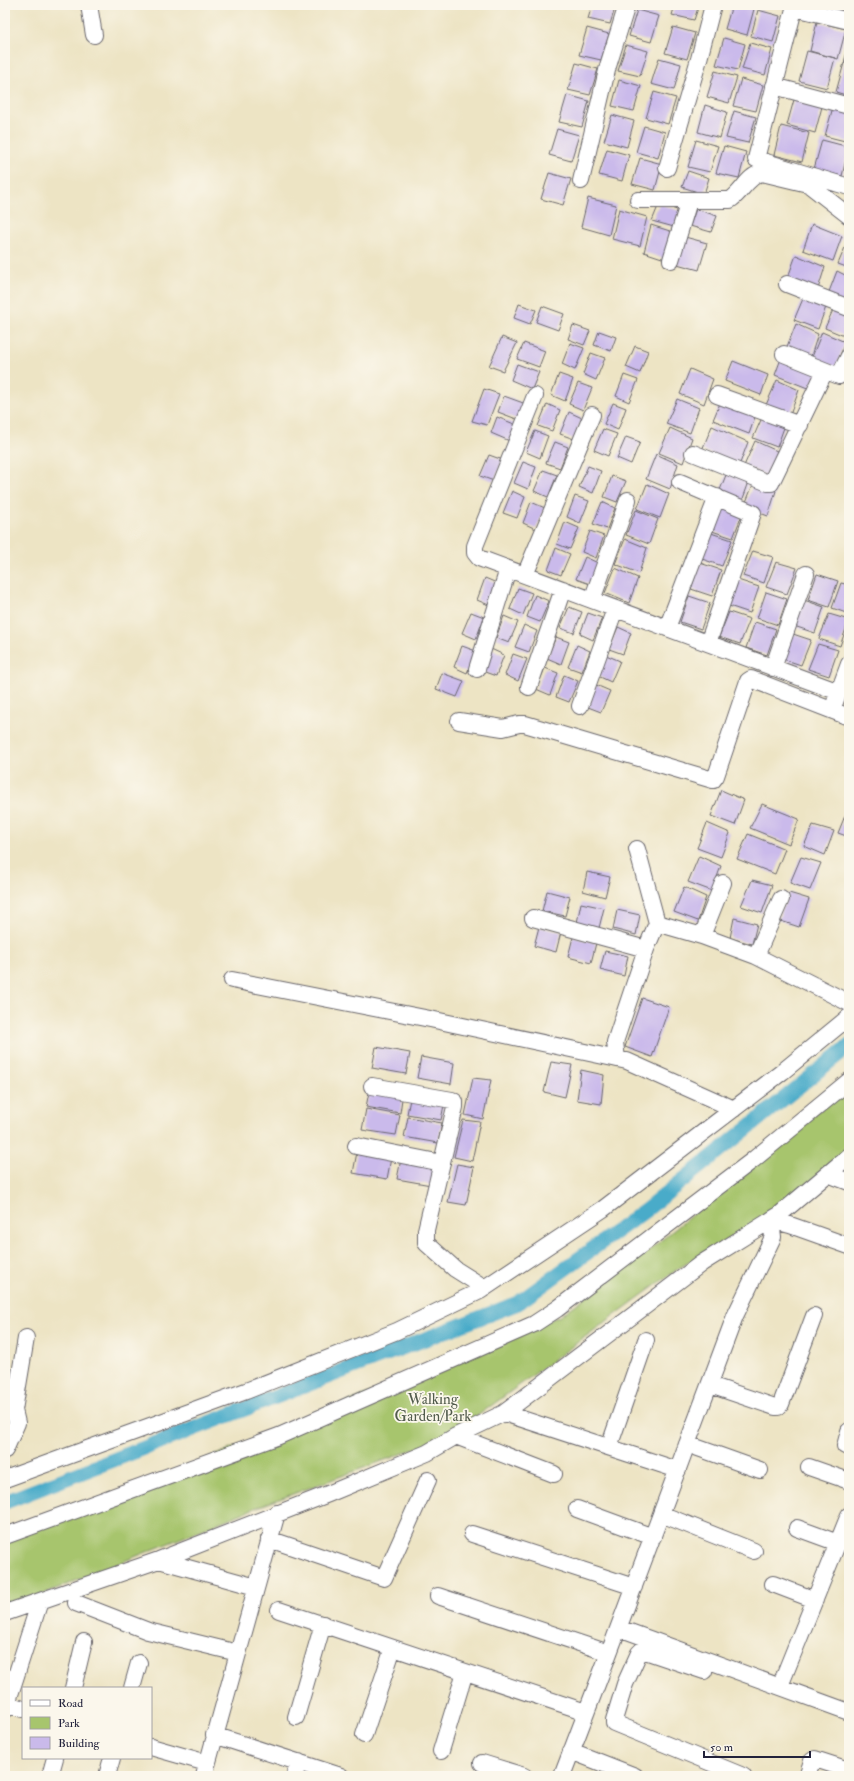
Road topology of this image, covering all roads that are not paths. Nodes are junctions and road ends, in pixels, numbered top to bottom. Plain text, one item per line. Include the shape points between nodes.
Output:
1 (89, 5) edge
2 (627, 5) edge
3 (713, 5) edge
4 (795, 6) edge
5 (849, 21) edge
6 (94, 35) dead end
7 (774, 86) junction
8 (849, 106) edge
9 (667, 168) dead end
10 (581, 182) dead end
11 (849, 187) edge
12 (638, 200) dead end
13 (689, 201) junction
14 (849, 216) edge
15 (671, 260) dead end
16 (787, 284) dead end
17 (849, 308) edge
18 (784, 354) dead end
19 (849, 356) edge
20 (825, 371) junction
21 (717, 395) dead end
22 (535, 396) dead end
23 (592, 415) dead end
24 (800, 425) junction
25 (694, 453) dead end
26 (680, 482) dead end
27 (717, 497) junction
28 (628, 500) dead end
29 (508, 569) junction
30 (806, 574) dead end
31 (525, 575) junction
32 (563, 589) junction
33 (592, 600) junction
34 (615, 609) junction
35 (667, 628) junction
36 (708, 643) junction
37 (849, 664) edge
38 (773, 668) junction
39 (477, 669) dead end
40 (529, 687) dead end
41 (839, 692) junction
42 (580, 706) dead end
43 (832, 710) junction
44 (849, 717) edge
45 (459, 721) dead end
46 (638, 849) dead end
47 (724, 883) dead end
48 (781, 899) dead end
49 (533, 918) dead end
50 (657, 923) junction
51 (702, 936) junction
52 (646, 949) junction
53 (756, 956) junction
54 (232, 980) dead end
55 (849, 1003) edge
56 (849, 1017) edge
57 (617, 1059) junction
58 (849, 1081) edge
59 (372, 1086) dead end
60 (734, 1109) junction
61 (356, 1146) dead end
62 (849, 1156) edge
63 (442, 1163) junction
64 (828, 1174) junction
65 (849, 1182) edge
66 (772, 1220) junction
67 (849, 1246) edge
68 (485, 1288) junction
69 (814, 1316) dead end
70 (26, 1338) dead end
71 (646, 1340) dead end
72 (710, 1385) junction
73 (504, 1413) junction
74 (456, 1436) junction
75 (687, 1444) junction
76 (609, 1447) junction
77 (5, 1450) edge
78 (809, 1467) dead end
79 (678, 1470) junction
80 (760, 1470) dead end
81 (554, 1474) dead end
82 (6, 1475) edge
83 (428, 1480) dead end
84 (849, 1481) edge
85 (577, 1509) dead end
86 (277, 1513) junction
87 (661, 1514) junction
88 (849, 1515) edge
89 (797, 1528) dead end
90 (472, 1534) dead end
91 (5, 1536) edge
92 (653, 1536) junction
93 (270, 1540) junction
94 (838, 1543) junction
95 (754, 1551) dead end
96 (159, 1560) junction
97 (773, 1584) dead end
98 (634, 1587) junction
99 (256, 1588) junction
100 (438, 1596) dead end
101 (815, 1600) junction
102 (40, 1601) junction
103 (76, 1603) dead end
104 (279, 1610) dead end
105 (5, 1612) edge
106 (323, 1624) junction
107 (619, 1628) junction
108 (84, 1642) dead end
109 (393, 1648) junction
110 (238, 1653) junction
111 (609, 1653) junction
112 (139, 1663) dead end
113 (704, 1671) dead end
114 (465, 1672) junction
115 (600, 1675) junction
116 (625, 1684) junction
117 (780, 1686) junction
118 (73, 1687) edge
119 (132, 1687) edge
120 (6, 1707) edge
121 (22, 1709) edge
122 (586, 1712) junction
123 (849, 1712) edge
124 (296, 1717) dead end
125 (214, 1735) junction
126 (364, 1735) dead end
127 (152, 1747) edge
128 (441, 1751) dead end
129 (571, 1751) junction
130 (55, 1759) edge
131 (112, 1759) edge
132 (482, 1763) dead end
133 (296, 1769) edge
134 (205, 1770) edge
135 (849, 1770) edge
136 (50, 1776) edge
137 (107, 1776) edge
138 (341, 1776) edge
139 (524, 1776) edge
140 (562, 1776) edge
141 (635, 1776) edge
142 (743, 1776) edge
143 (807, 1776) edge

1 - 6 street
2 - 10 street via 608,66
3 - 9 street
4 - 5 street
4 - 7 street
7 - 8 street
7 - 11 street via 756,159
12 - 13 street
13 - 14 street via 730,200 736,197 752,177 762,173 808,184
13 - 15 street
16 - 17 street
18 - 20 street
19 - 20 street via 839,376
20 - 24 street
21 - 24 street
22 - 29 street via 475,546 475,553 479,558
23 - 31 street
24 - 25 street via 771,483
26 - 27 street
27 - 35 street
27 - 36 street via 753,513
28 - 33 street
29 - 31 street
29 - 39 street
30 - 38 street
31 - 32 street
32 - 33 street
32 - 40 street
33 - 34 street
34 - 35 street
34 - 42 street
35 - 36 street
36 - 38 street
37 - 41 street
38 - 41 street
41 - 43 street
43 - 44 street
43 - 45 street via 751,679 748,681 713,780 525,724 503,728
46 - 50 street
47 - 51 street
48 - 53 street
49 - 52 street
50 - 51 street
50 - 52 street
51 - 53 street
52 - 57 street via 615,1042
53 - 55 street
54 - 57 street
56 - 60 street
57 - 60 street via 638,1065
58 - 91 street via 753,1160 534,1324 279,1436
59 - 63 street via 455,1102
60 - 68 street via 603,1208
61 - 63 street
62 - 64 street
63 - 68 street via 426,1230 426,1243 455,1269
64 - 65 street
64 - 66 street
66 - 67 street
66 - 72 street via 773,1237 735,1316
66 - 73 street via 702,1263
68 - 82 street via 397,1331 246,1391
69 - 72 street via 778,1407
70 - 77 street via 14,1410 17,1424
71 - 76 street
72 - 75 street
73 - 74 street
73 - 76 street
74 - 81 street
74 - 86 street via 427,1453
75 - 79 street
75 - 80 street
76 - 79 street
78 - 84 street
79 - 87 street
83 - 93 street via 384,1578
85 - 92 street
86 - 93 street
86 - 96 street
87 - 92 street
87 - 95 street
88 - 94 street
89 - 94 street
90 - 98 street
92 - 98 street
93 - 99 street
94 - 101 street
96 - 99 street
96 - 102 street
97 - 101 street
98 - 107 street
99 - 110 street
100 - 111 street
101 - 117 street
102 - 105 street
102 - 120 street
103 - 110 street via 148,1631
104 - 106 street
106 - 109 street
106 - 124 street
107 - 111 street
107 - 117 street
108 - 118 street
109 - 114 street
109 - 126 street
110 - 125 street
111 - 115 street
112 - 119 street
113 - 116 street via 642,1650
114 - 122 street
114 - 128 street
115 - 116 street
115 - 122 street
116 - 142 street via 614,1720 617,1725
117 - 123 street
120 - 121 street
122 - 129 street
125 - 133 street
125 - 134 street
127 - 134 street
129 - 140 street
129 - 141 street
130 - 136 street
131 - 137 street
132 - 139 street
133 - 138 street
135 - 143 street via 815,1759

